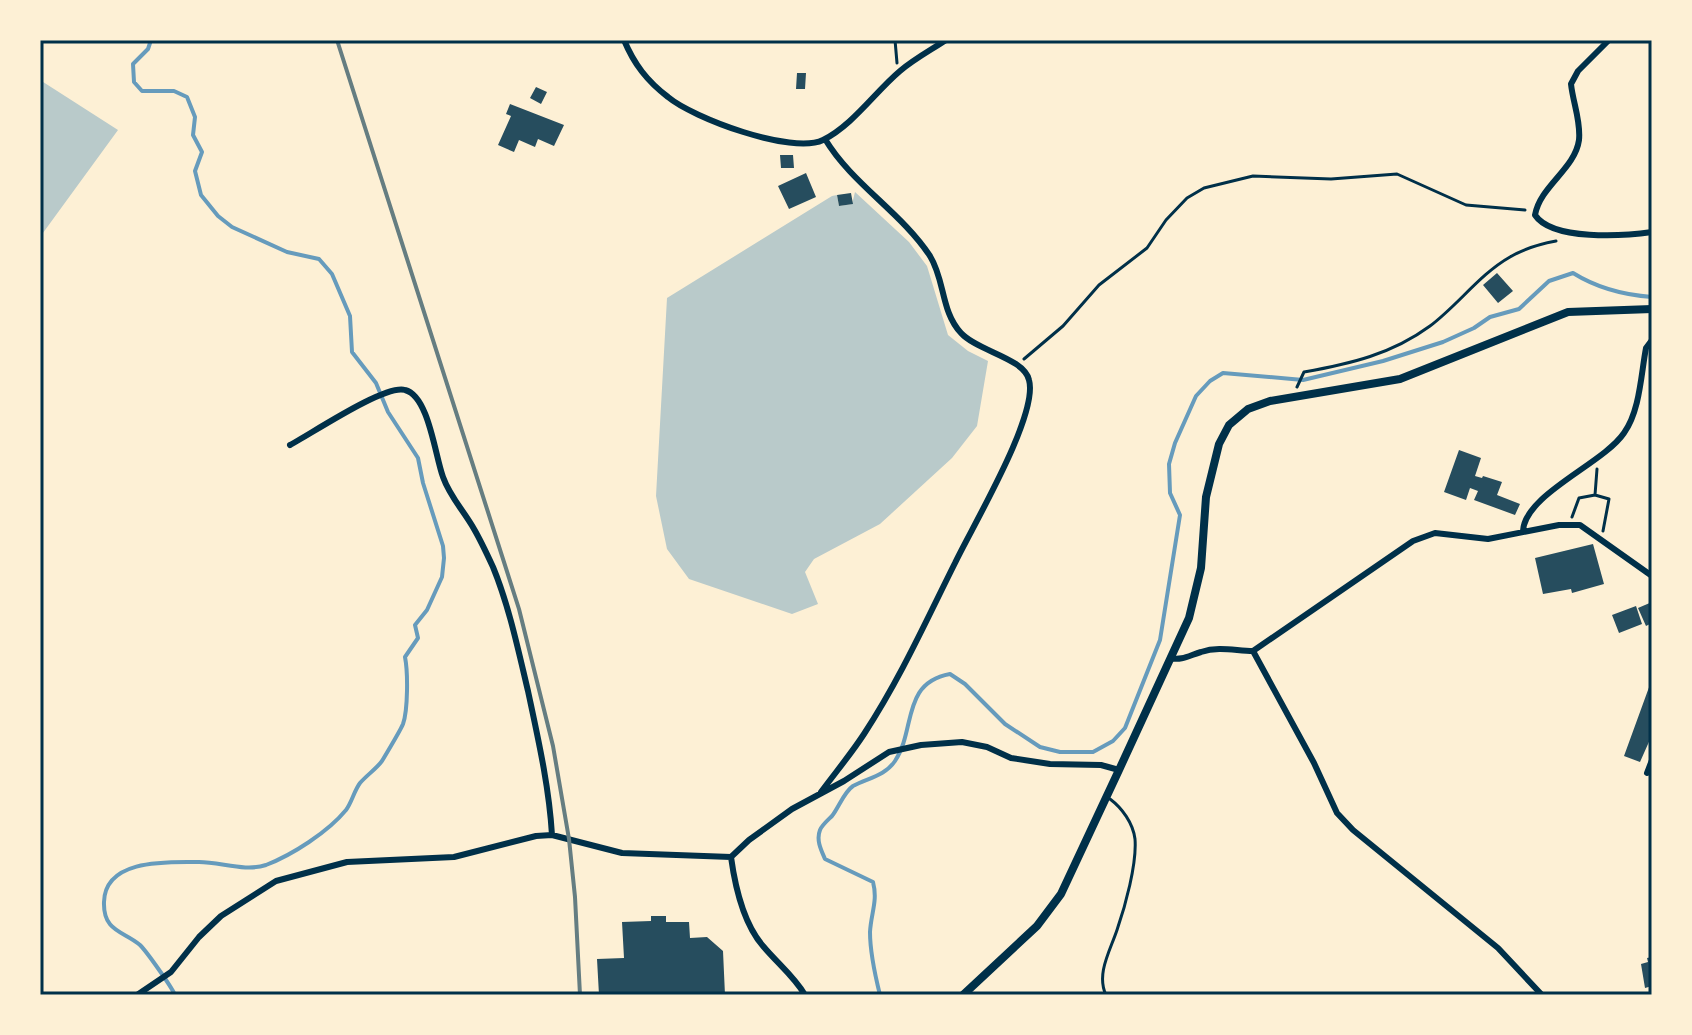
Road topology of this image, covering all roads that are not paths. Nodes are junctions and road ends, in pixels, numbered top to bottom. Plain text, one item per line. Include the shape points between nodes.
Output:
1 (624, 40) edge
2 (946, 40) edge
3 (1609, 40) edge
4 (825, 139) junction
5 (1652, 232) edge
6 (1652, 309) edge
7 (1652, 340) edge
8 (290, 445) dead end
9 (1523, 531) junction
10 (1652, 576) edge
11 (1253, 651) junction
12 (1170, 658) junction
13 (1652, 760) edge
14 (1119, 770) junction
15 (1647, 773) dead end
16 (821, 792) junction
17 (1107, 796) junction
18 (552, 835) junction
19 (731, 857) junction
20 (1537, 994) edge
21 (137, 995) edge
22 (805, 995) edge
23 (963, 995) edge
24 (1106, 995) edge

1 - 4 street via 634,64 668,98 698,117 779,142
2 - 4 street via 901,70
3 - 5 street via 1571,84 1578,144 1535,215 1550,228 1592,234
4 - 16 street via 931,257 954,325 970,342 1018,364 1029,378 1030,395 1014,447 920,637 864,735
6 - 12 street via 1568,312 1400,379 1248,409 1229,425 1219,444 1206,497 1201,568 1189,618
7 - 9 street via 1625,432 1537,504 1523,520
8 - 18 street via 390,391 405,390 415,397 442,476 474,527 501,589 538,735
9 - 10 street via 1580,525
9 - 11 street via 1488,539 1424,535
11 - 12 street via 1226,648
11 - 20 street via 1337,813 1498,948
12 - 14 street
13 - 15 street
14 - 16 street via 1011,758 962,742 921,745 889,752
14 - 17 street
16 - 19 street
17 - 23 street via 1061,894 1037,926
17 - 24 lane via 1123,809 1135,838 1121,915 1104,965
18 - 19 street via 622,853
18 - 21 street via 454,857 347,862 276,881 221,916 171,972
19 - 22 street via 734,882 753,931

